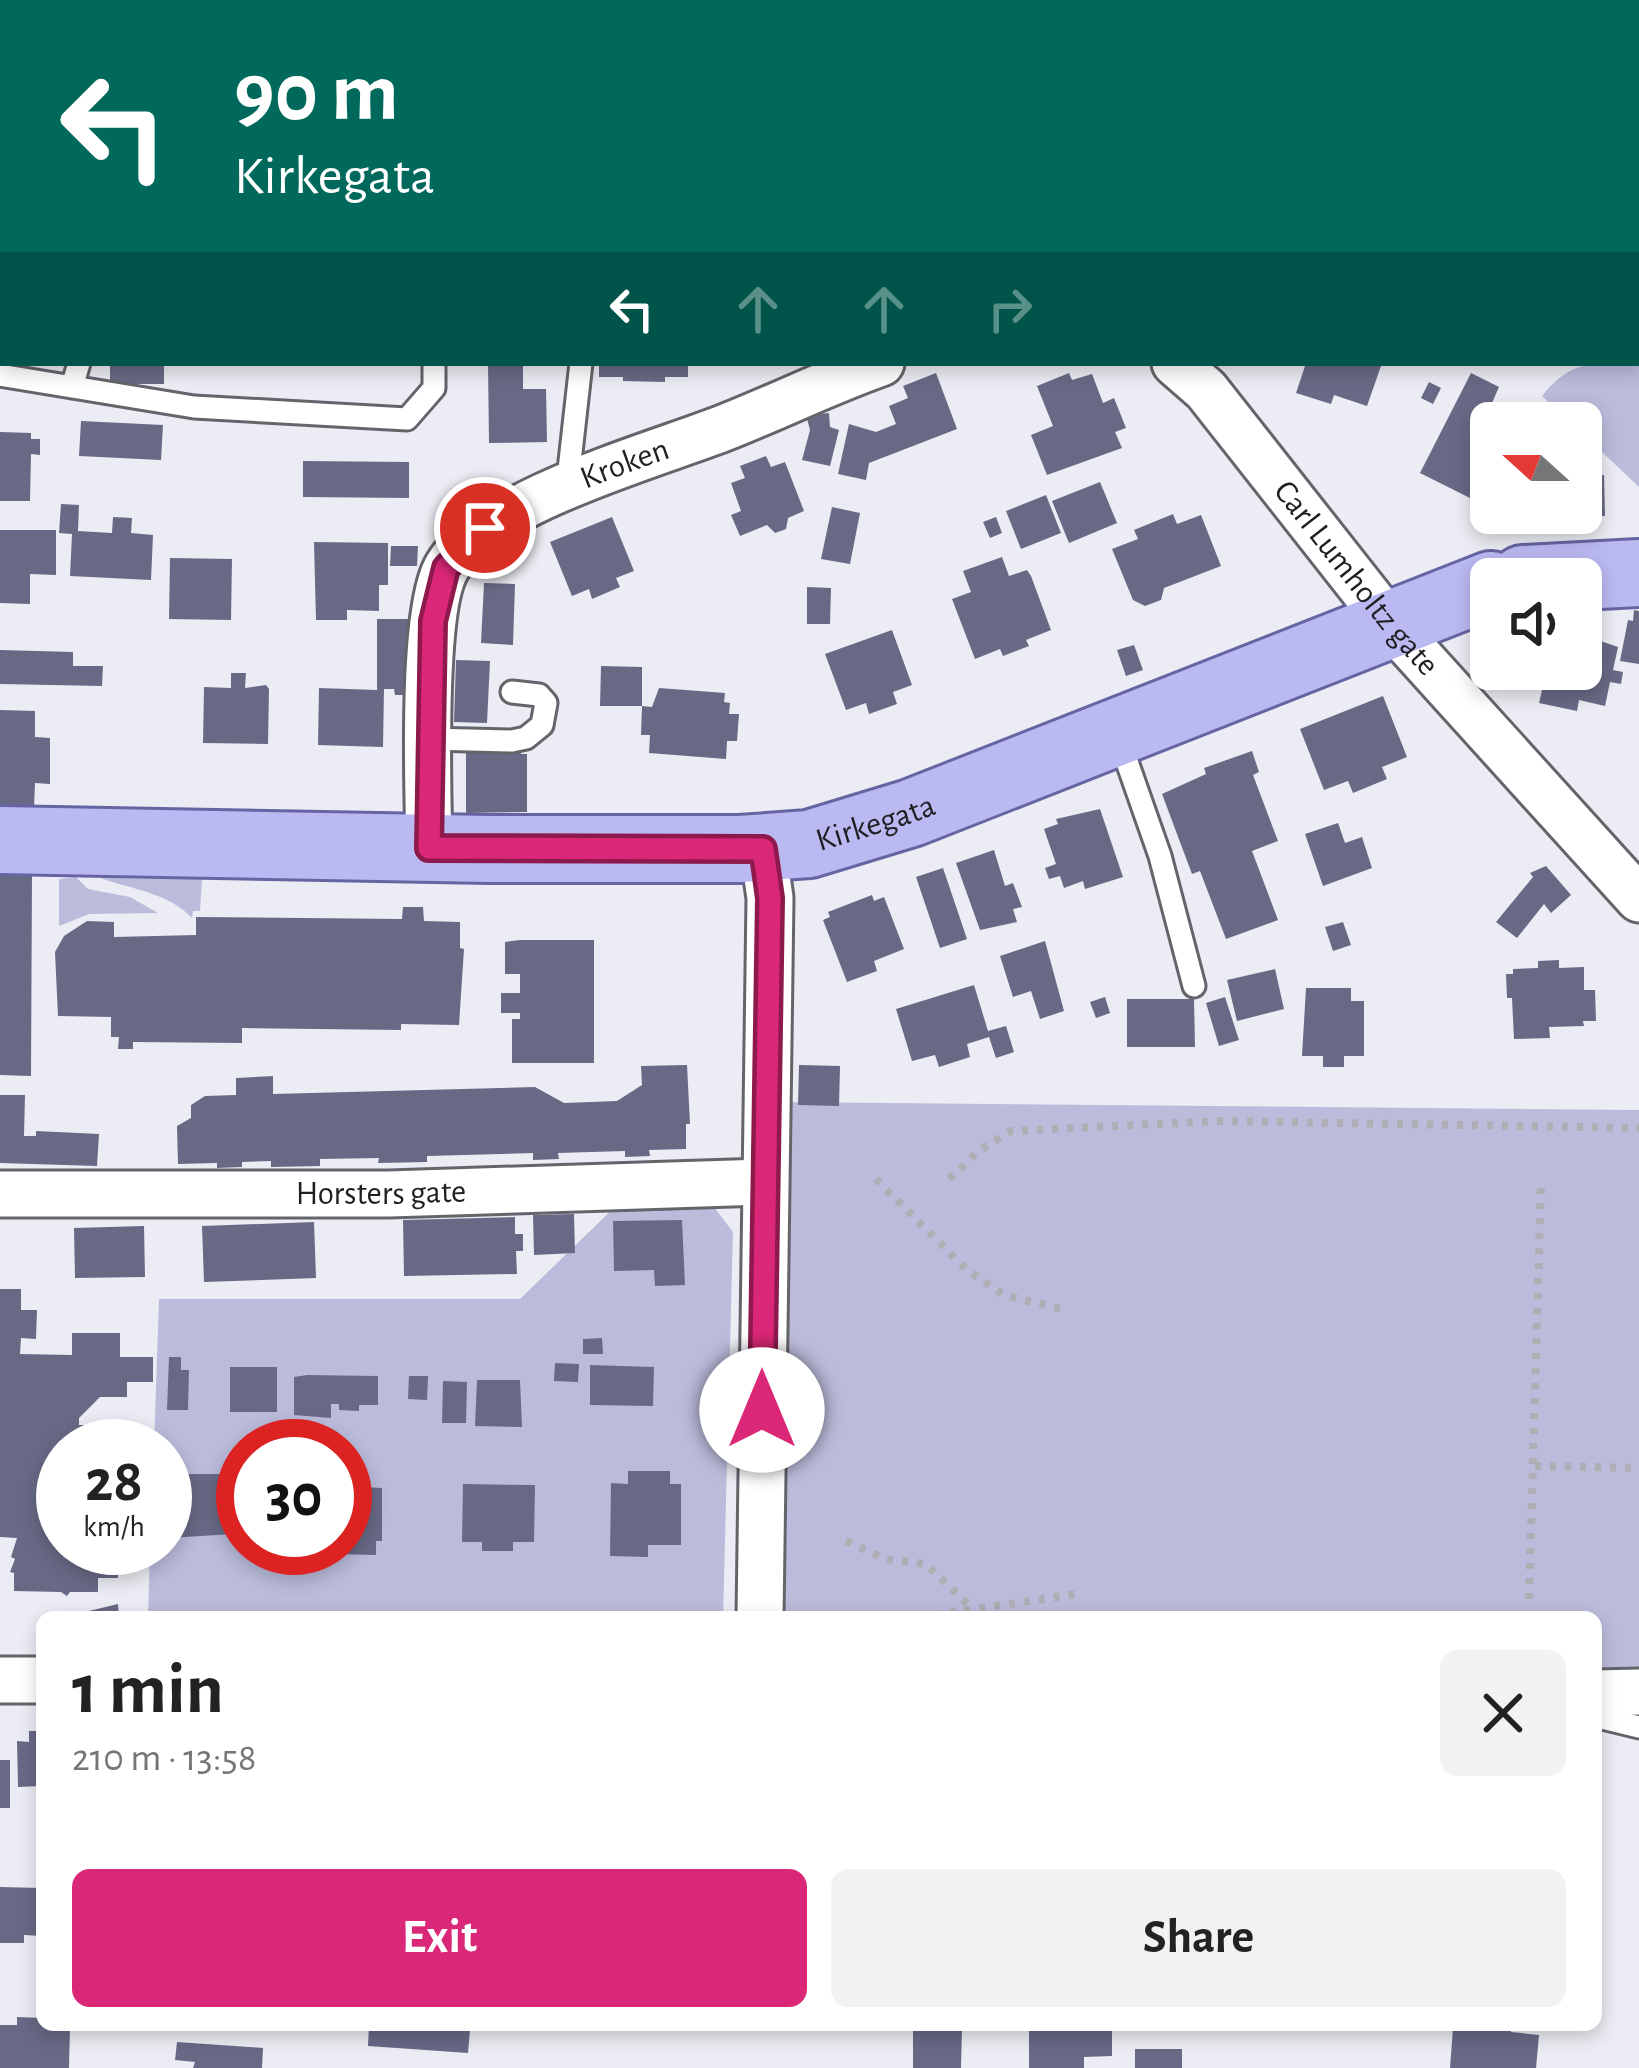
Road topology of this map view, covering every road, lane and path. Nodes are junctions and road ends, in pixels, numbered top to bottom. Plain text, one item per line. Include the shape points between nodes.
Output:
1 (78, 366) edge
2 (434, 366) edge
3 (581, 366) edge
4 (1178, 366) edge
5 (854, 367) edge
6 (0, 375) edge
7 (72, 387) junction
8 (567, 488) junction
9 (1639, 573) edge
10 (1602, 575) edge
11 (1470, 593) edge
12 (1391, 625) junction
13 (512, 692) dead end
14 (1117, 733) junction
15 (429, 739) junction
16 (0, 840) edge
17 (429, 848) junction
18 (763, 849) junction
19 (1639, 899) edge
20 (1194, 986) dead end
21 (1639, 1128) edge
22 (876, 1178) dead end
23 (949, 1179) dead end
24 (764, 1182) junction
25 (1540, 1183) dead end
26 (0, 1194) edge
27 (1062, 1310) dead end
28 (1534, 1466) junction
29 (1639, 1468) edge
30 (846, 1541) dead end
31 (1077, 1594) dead end
32 (1528, 1599) dead end
33 (973, 1609) junction
34 (760, 1611) edge
35 (960, 1611) edge
36 (0, 1680) edge
37 (36, 1680) edge
38 (1612, 1693) edge
39 (1639, 1726) edge

1 - 7 lane
2 - 7 lane via 434,388 406,419 194,407
3 - 8 lane
4 - 12 street, Carl Lumholtz gate via 1206,390
5 - 8 street, Kroken via 725,428
6 - 7 lane
8 - 15 street, Kroken via 485,528 446,568 433,621
9 - 10 main road
11 - 12 main road, Kirkegata
12 - 14 main road, Kirkegata
12 - 19 street, Carl Lumholtz gate
13 - 15 lane via 546,703 542,725 526,737
14 - 18 main road, Kirkegata via 866,830
14 - 20 lane
15 - 17 street, Kroken
16 - 17 main road, Kirkegata
17 - 18 main road, Kirkegata
18 - 24 street via 770,898
21 - 23 path via 1221,1121 1011,1131
22 - 27 path via 967,1270 1004,1295
24 - 26 street, Horsters gate via 389,1194
24 - 34 street
25 - 28 path
28 - 29 path
28 - 32 path
30 - 33 path via 886,1559 926,1564
31 - 33 path
33 - 35 path
36 - 37 street
38 - 39 lane via 1602,1718

